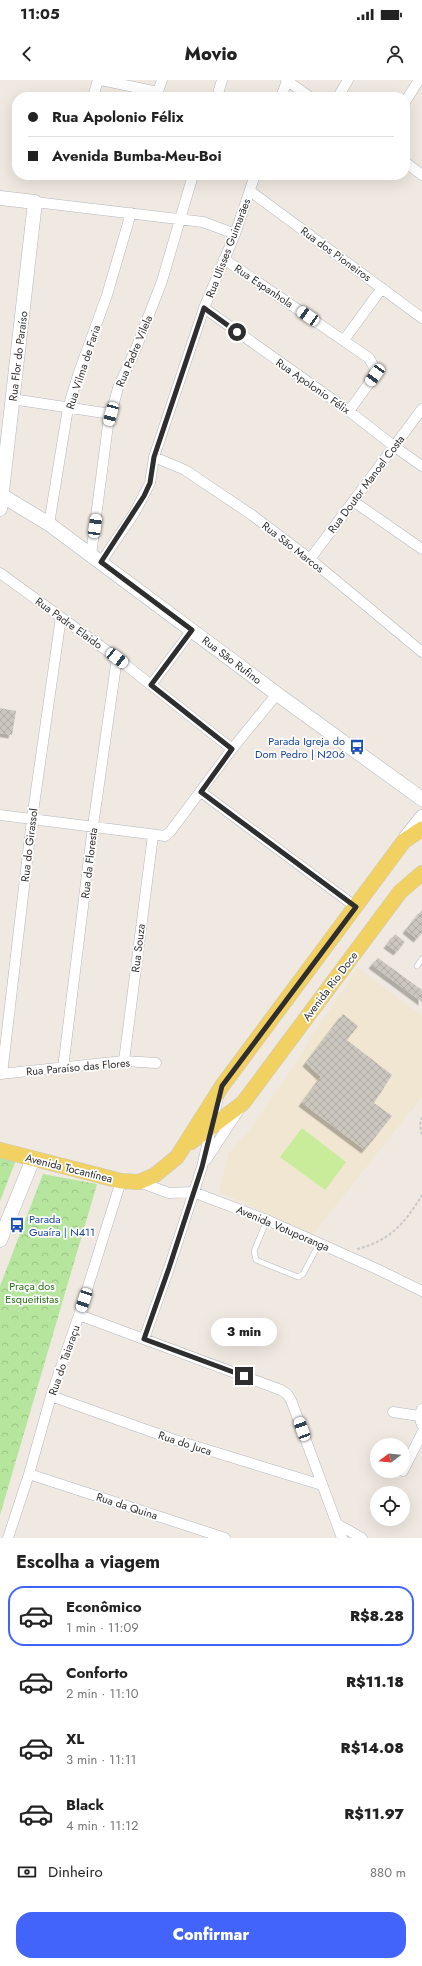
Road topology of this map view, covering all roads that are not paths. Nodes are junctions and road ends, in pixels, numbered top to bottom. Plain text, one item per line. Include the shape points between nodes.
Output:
1 (100, 80) edge
2 (162, 80) edge
3 (222, 80) edge
4 (286, 80) edge
5 (348, 80) edge
6 (419, 80) edge
7 (95, 92) edge
8 (149, 92) edge
9 (158, 92) edge
10 (218, 92) edge
11 (282, 92) edge
12 (303, 92) edge
13 (341, 92) edge
14 (410, 94) edge
15 (410, 166) edge
16 (422, 175) edge
17 (192, 180) edge
18 (253, 180) edge
19 (250, 191) junction
20 (0, 198) edge
21 (35, 202) junction
22 (131, 213) junction
23 (180, 219) junction
24 (235, 234) junction
25 (224, 259) junction
26 (382, 288) junction
27 (204, 308) junction
28 (422, 318) edge
29 (344, 340) junction
30 (12, 399) junction
31 (69, 407) junction
32 (422, 409) edge
33 (349, 411) junction
34 (111, 414) junction
35 (395, 447) junction
36 (154, 457) junction
37 (422, 466) edge
38 (2, 495) junction
39 (353, 501) junction
40 (0, 509) edge
41 (49, 524) junction
42 (422, 550) edge
43 (96, 558) junction
44 (310, 559) junction
45 (0, 573) edge
46 (61, 617) junction
47 (192, 630) junction
48 (422, 652) edge
49 (117, 658) junction
50 (151, 685) junction
51 (277, 694) junction
52 (232, 749) junction
53 (201, 792) junction
54 (422, 799) edge
55 (0, 815) edge
56 (422, 817) edge
57 (32, 819) junction
58 (93, 826) junction
59 (422, 829) edge
60 (157, 836) junction
61 (404, 841) junction
62 (422, 873) edge
63 (356, 907) junction
64 (422, 959) edge
65 (417, 966) dead end
66 (124, 1061) junction
67 (156, 1063) dead end
68 (63, 1068) junction
69 (1, 1074) edge
70 (222, 1086) junction
71 (243, 1103) junction
72 (211, 1127) junction
73 (182, 1149) junction
74 (0, 1150) edge
75 (33, 1159) junction
76 (202, 1167) junction
77 (121, 1181) junction
78 (139, 1182) junction
79 (193, 1192) junction
80 (267, 1220) junction
81 (0, 1240) edge
82 (319, 1244) junction
83 (422, 1291) edge
84 (79, 1315) junction
85 (144, 1339) junction
86 (51, 1396) junction
87 (393, 1412) dead end
88 (421, 1417) edge
89 (422, 1433) edge
90 (410, 1456) edge
91 (29, 1474) junction
92 (322, 1485) junction
93 (337, 1524) junction
94 (8, 1538) edge
95 (225, 1538) edge
96 (342, 1538) edge
97 (362, 1538) edge

1 - 7 street
1 - 8 street
2 - 9 street
3 - 10 street
4 - 11 street
4 - 12 street
5 - 13 street
6 - 14 street
15 - 16 street
17 - 23 street, Rua Padre Vilela
18 - 19 street, Rua Ulisses Guimarães
19 - 24 street, Rua Ulisses Guimarães
19 - 26 street, Rua dos Pioneiros
20 - 21 street
21 - 22 street
21 - 30 street, Rua Flor do Paraíso
22 - 23 street
22 - 31 street, Rua Vilma de Faria via 107,295
23 - 24 street via 203,222
23 - 34 street, Rua Padre Vilela via 162,281 118,388
24 - 25 street, Rua Ulisses Guimarães
25 - 27 street, Rua Ulisses Guimarães
25 - 29 street, Rua Espanhola
26 - 28 street, Rua dos Pioneiros
26 - 29 street
27 - 33 street, Rua Apolonio Félix
27 - 36 street, Rua Ulisses Guimarães
29 - 33 street, Rua Espanhola via 369,358 375,369 375,375
30 - 31 street
30 - 38 street, Rua Flor do Paraíso
31 - 34 street
31 - 41 street, Rua Vilma de Faria
32 - 35 street, Rua Doutor Manoel Costa
33 - 35 street, Rua Apolonio Félix
34 - 43 street, Rua Padre Vilela
35 - 37 street, Rua Apolonio Félix
35 - 39 street, Rua Doutor Manoel Costa
36 - 43 street, Rua Ulisses Guimarães via 150,483 144,496
36 - 44 street, Rua São Marcos via 185,470 210,485
38 - 40 street, Rua Flor do Paraíso
38 - 41 street, Rua São Rufino
39 - 42 street
39 - 44 street, Rua Doutor Manoel Costa
41 - 43 street, Rua São Rufino
43 - 47 street, Rua São Rufino
44 - 48 street, Rua São Marcos
45 - 46 street, Rua Padre Elaido
46 - 49 street, Rua Padre Elaido
46 - 57 street, Rua do Girassol
47 - 50 street
47 - 51 street, Rua São Rufino
49 - 50 street, Rua Padre Elaido
49 - 58 street, Rua da Floresta
50 - 52 street, Rua Padre Elaido
51 - 52 street
51 - 54 street, Rua São Rufino
52 - 53 street
53 - 60 street via 170,832
53 - 63 street
55 - 57 street
56 - 61 street
57 - 58 street
57 - 69 street, Rua do Girassol
58 - 60 street
58 - 68 street, Rua da Floresta
59 - 61 main road, Avenida Rio Doce
60 - 66 street, Rua Souza
61 - 63 main road, Avenida Rio Doce
62 - 71 main road, Avenida Rio Doce via 400,892
63 - 70 main road, Avenida Rio Doce
64 - 65 lane
66 - 67 street, Rua Paraíso das Flores
66 - 68 street, Rua Paraíso das Flores
68 - 69 street, Rua Paraíso das Flores
70 - 72 street, Avenida Rio Doce
70 - 73 main road, Avenida Rio Doce
71 - 72 main road, Avenida Rio Doce
71 - 76 street, Avenida Rio Doce
72 - 73 main road, Avenida Rio Doce
72 - 76 street, Avenida Rio Doce
73 - 78 main road, Avenida Rio Doce via 167,1167
74 - 75 main road, Avenida Tocantínea
75 - 77 main road, Avenida Tocantínea
75 - 81 street
76 - 79 street, Avenida Rio Doce
77 - 78 main road, Avenida Tocantínea
77 - 84 street, Rua do Taiaraçu
78 - 79 street, Avenida Votuporanga via 169,1193
79 - 80 street, Avenida Votuporanga
79 - 85 street, Avenida Rio Doce
80 - 82 street, Avenida Votuporanga
80 - 82 lane via 254,1251 256,1260 298,1277 303,1274
82 - 83 street, Avenida Votuporanga
84 - 85 street
84 - 86 street, Rua do Taiaraçu
85 - 92 street via 287,1394 292,1400
86 - 91 street, Rua do Taiaraçu
86 - 92 street, Rua do Juca via 174,1440
87 - 88 street
89 - 90 street
91 - 94 street, Rua do Taiaraçu
91 - 95 street, Rua da Quina
92 - 93 street
93 - 96 street
93 - 97 street

